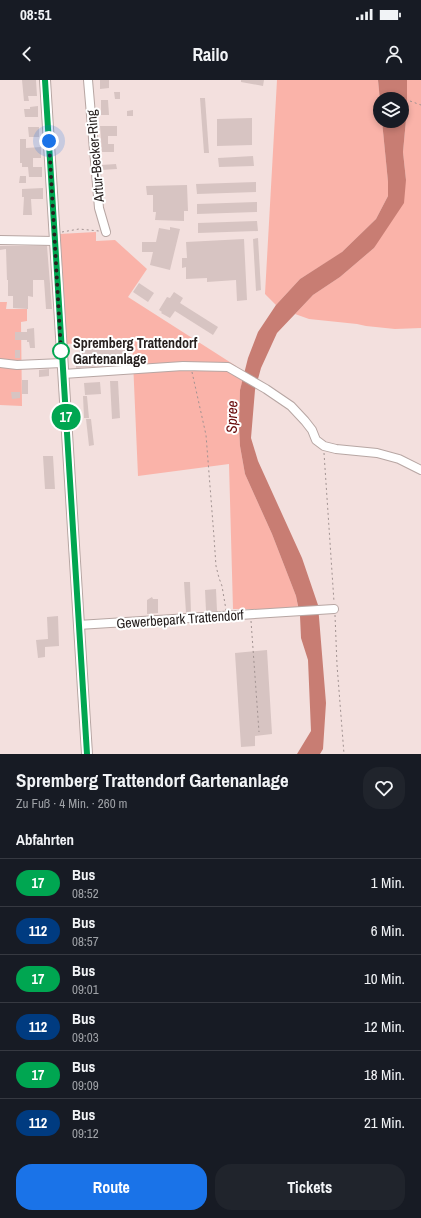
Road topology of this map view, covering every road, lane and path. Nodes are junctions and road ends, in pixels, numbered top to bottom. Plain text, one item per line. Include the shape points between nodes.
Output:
1 (45, 80) edge
2 (88, 80) edge
3 (410, 101) dead end
4 (421, 105) edge
5 (106, 232) joint
6 (54, 237) junction
7 (0, 240) edge
8 (0, 363) edge
9 (62, 363) junction
10 (191, 366) junction
11 (63, 374) junction
12 (324, 446) junction
13 (421, 470) edge
14 (332, 609) junction
15 (250, 614) junction
16 (226, 616) junction
17 (78, 625) junction
18 (259, 732) dead end
19 (87, 754) edge
20 (344, 754) edge

1 - 6 main road
2 - 5 street, Artur-Becker-Ring via 100,208
3 - 4 path
5 - 6 path via 79,229
6 - 7 street
6 - 9 main road
8 - 9 street
9 - 11 main road
10 - 11 street
10 - 12 street via 228,366 237,371 291,406 312,430 316,440
10 - 16 path via 206,435 216,566
11 - 17 main road
12 - 13 street via 377,453 399,459
12 - 14 path
14 - 15 street, Gewerbepark Trattendorf
14 - 20 path
15 - 16 street, Gewerbepark Trattendorf
15 - 18 path
16 - 17 street, Gewerbepark Trattendorf
17 - 19 main road

